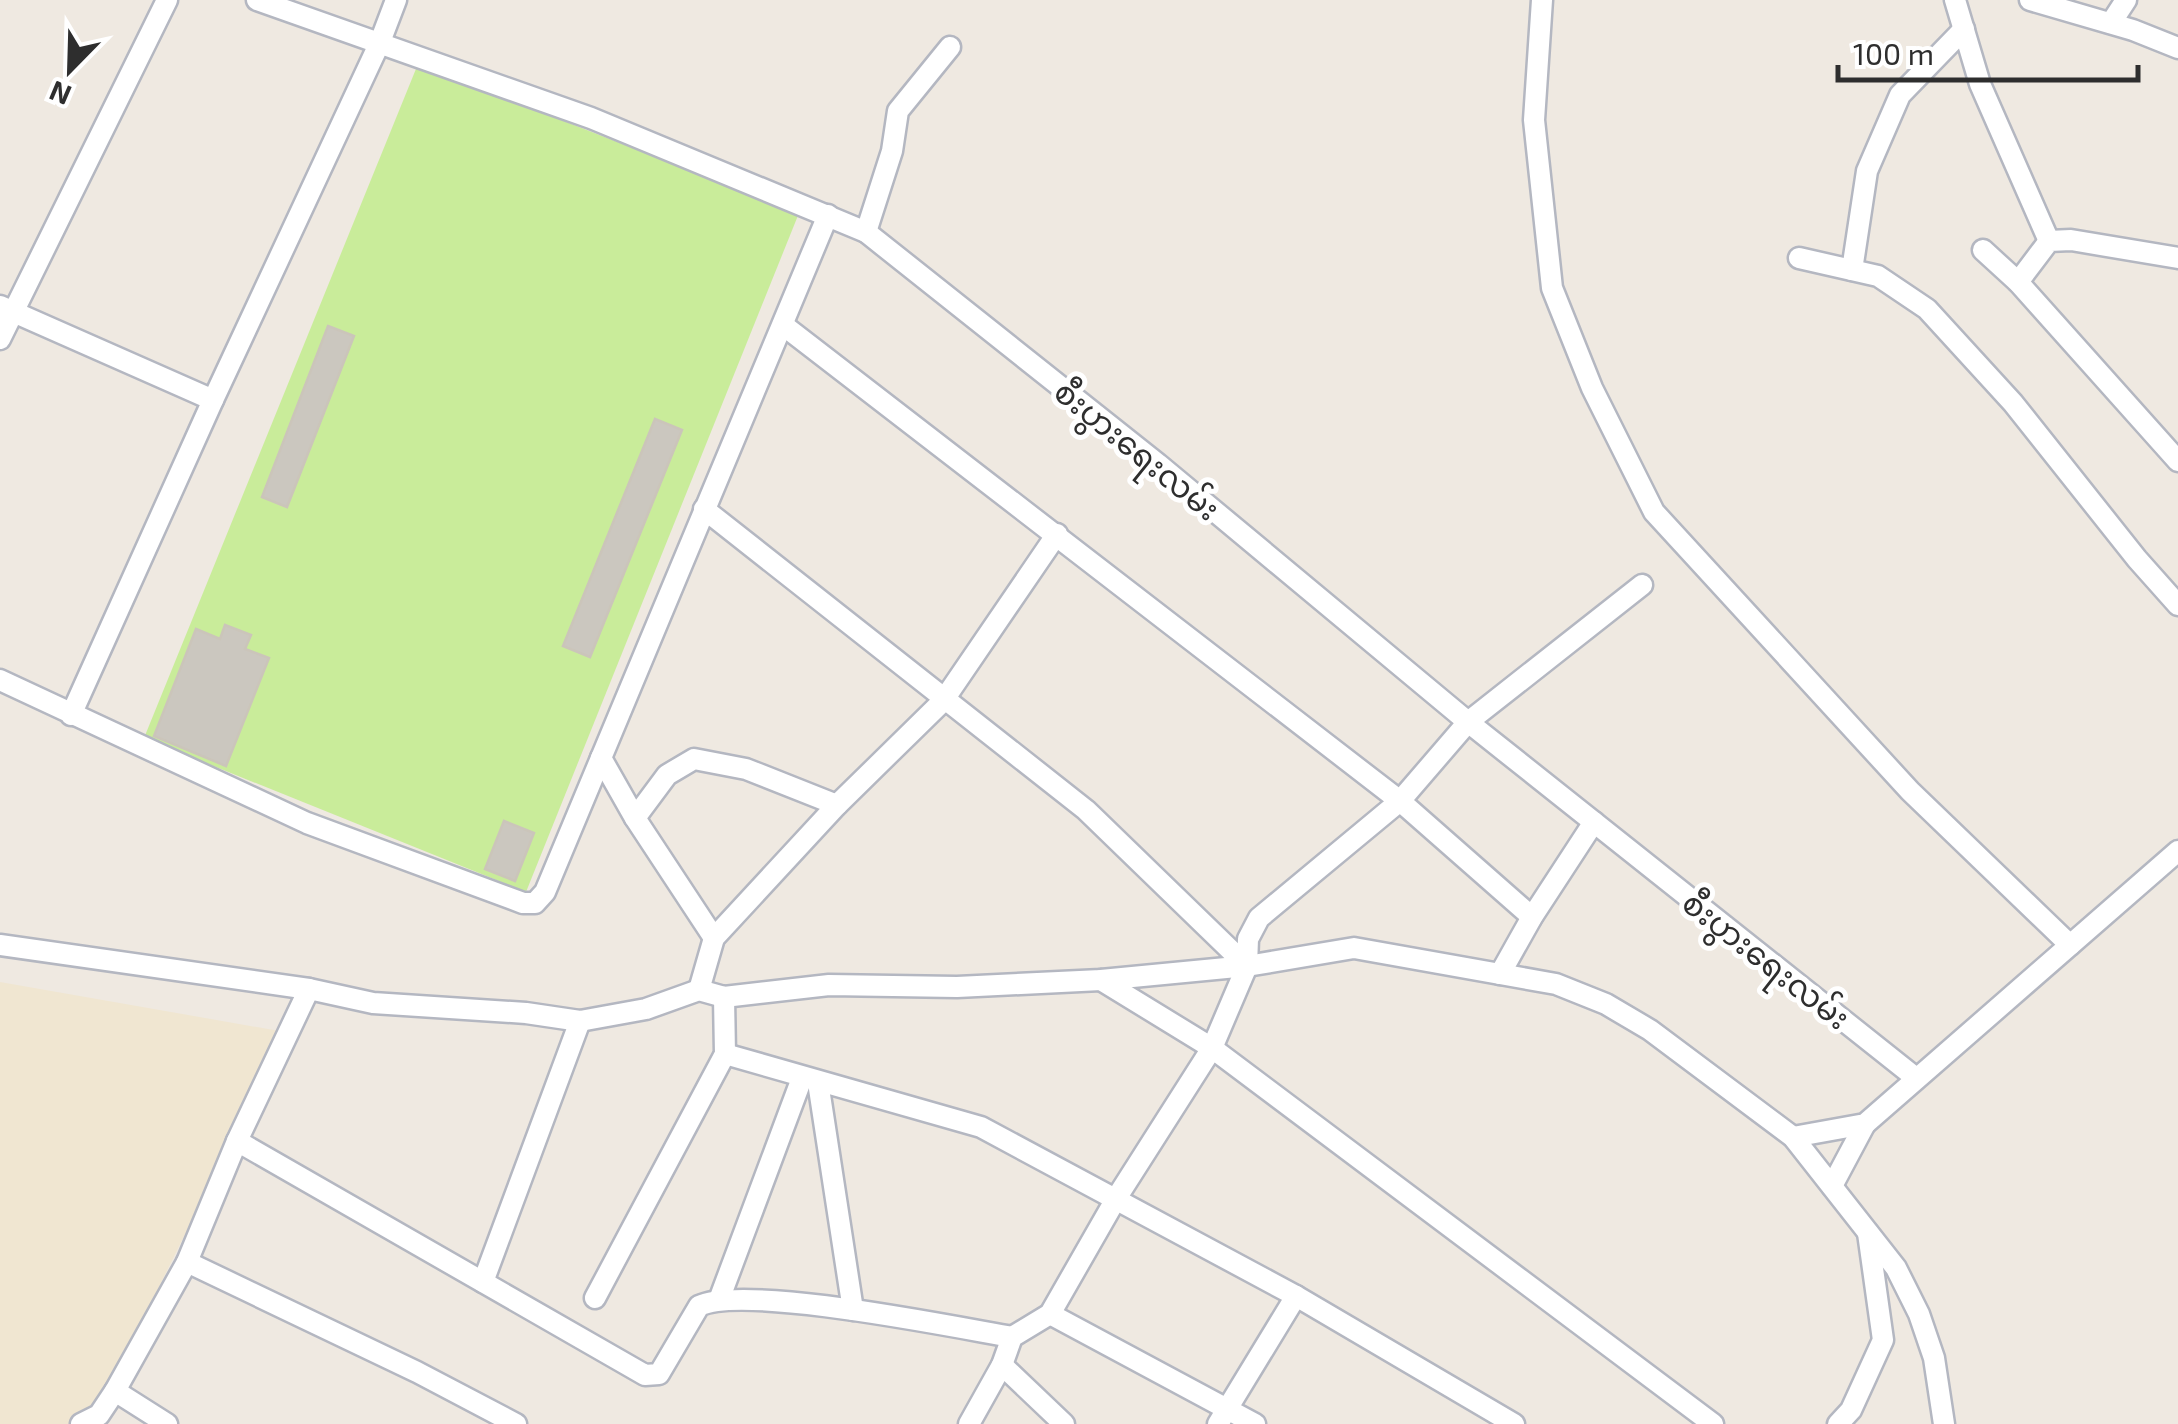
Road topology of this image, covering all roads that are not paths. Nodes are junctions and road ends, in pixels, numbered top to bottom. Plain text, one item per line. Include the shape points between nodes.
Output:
1 (167, 0) edge
2 (257, 0) edge
3 (396, 0) edge
4 (1542, 0) edge
5 (1955, 0) edge
6 (2030, 0) edge
7 (2126, 0) edge
8 (2111, 23) junction
9 (1964, 29) junction
10 (380, 42) junction
11 (950, 47) dead end
12 (2178, 48) edge
13 (828, 215) junction
14 (866, 232) junction
15 (2049, 241) junction
16 (1984, 250) dead end
17 (1798, 258) dead end
18 (2178, 258) edge
19 (1852, 270) junction
20 (2018, 282) junction
21 (7, 309) edge
22 (783, 325) junction
23 (0, 339) edge
24 (213, 400) junction
25 (2178, 461) edge
26 (704, 508) junction
27 (1057, 534) junction
28 (1642, 584) dead end
29 (2178, 605) edge
30 (0, 680) edge
31 (943, 700) junction
32 (71, 715) junction
33 (1468, 722) junction
34 (601, 758) junction
35 (1400, 801) junction
36 (837, 805) junction
37 (635, 818) junction
38 (1594, 822) junction
39 (2178, 851) edge
40 (1532, 917) junction
41 (714, 938) junction
42 (0, 945) edge
43 (2070, 945) junction
44 (1247, 966) junction
45 (1500, 974) junction
46 (1101, 980) junction
47 (310, 989) junction
48 (699, 990) junction
49 (724, 997) junction
50 (580, 1021) junction
51 (1212, 1048) junction
52 (725, 1054) junction
53 (1916, 1078) junction
54 (810, 1080) junction
55 (1864, 1124) junction
56 (1793, 1137) junction
57 (237, 1141) junction
58 (1832, 1186) junction
59 (1118, 1197) junction
60 (1868, 1231) junction
61 (187, 1262) junction
62 (483, 1282) junction
63 (1296, 1296) junction
64 (595, 1298) dead end
65 (719, 1300) junction
66 (853, 1310) junction
67 (1050, 1314) junction
68 (1012, 1337) junction
69 (1002, 1365) junction
70 (115, 1390) junction
71 (1222, 1416) edge
72 (81, 1424) edge
73 (167, 1424) edge
74 (516, 1424) edge
75 (968, 1424) edge
76 (1064, 1424) edge
77 (1255, 1424) edge
78 (1514, 1424) edge
79 (1713, 1424) edge
80 (1838, 1424) edge
81 (1944, 1424) edge

1 - 21 street
2 - 10 street, စီးပွားရေးလမ်း
3 - 10 street
4 - 43 street via 1534,120 1552,288 1592,388 1654,512 1910,791
5 - 9 street
6 - 8 street
7 - 8 street
8 - 12 street
9 - 15 street via 1980,84
9 - 19 street via 1900,95 1867,172
10 - 13 street, စီးပွားရေးလမ်း via 591,118
10 - 24 street
11 - 14 street via 898,112
13 - 14 street, စီးပွားရေးလမ်း
13 - 22 street
14 - 33 street, စီးပွားရေးလမ်း
15 - 18 street
15 - 20 street
16 - 20 street
17 - 19 street
19 - 29 street via 1878,276 1926,309
20 - 25 street
21 - 23 street
21 - 24 street
22 - 26 street
22 - 27 street
24 - 32 street
26 - 31 street
26 - 34 street
27 - 31 street
27 - 35 street
28 - 33 street
30 - 32 street
31 - 36 street
31 - 44 street via 1086,810
32 - 34 street via 307,823 523,903 535,903 545,892
33 - 35 street
33 - 38 street, စီးပွားရေးလမ်း
34 - 37 street
35 - 40 street
35 - 44 street via 1259,918 1248,939
36 - 37 street via 746,769 694,759 667,775
36 - 41 street
37 - 41 street
38 - 40 street
38 - 53 street, စီးပွားရေးလမ်း
39 - 43 street
40 - 45 street
41 - 48 street
42 - 47 street
43 - 53 street
44 - 45 street via 1354,948
44 - 46 street
44 - 51 street
45 - 56 street via 1556,984 1606,1004
46 - 49 street via 830,985
46 - 51 street
47 - 50 street via 372,1003
47 - 57 street
48 - 49 street
48 - 50 street via 646,1009
49 - 52 street
50 - 62 street
51 - 59 street
51 - 79 street
52 - 54 street
52 - 64 street
53 - 55 street
54 - 59 street via 982,1127
54 - 65 street
54 - 66 street
55 - 56 street
55 - 58 street
56 - 58 street
57 - 61 street
57 - 62 street
58 - 60 street
59 - 63 street
59 - 67 street
60 - 80 street via 1883,1340
60 - 81 street via 1919,1314
61 - 70 street
61 - 74 street
62 - 65 street via 645,1375 659,1374 700,1306
63 - 71 street
63 - 78 street
65 - 66 street
66 - 68 street
67 - 68 street
67 - 71 street
68 - 69 street
69 - 75 street
69 - 76 street
70 - 72 street via 98,1415
70 - 73 street
71 - 77 street

